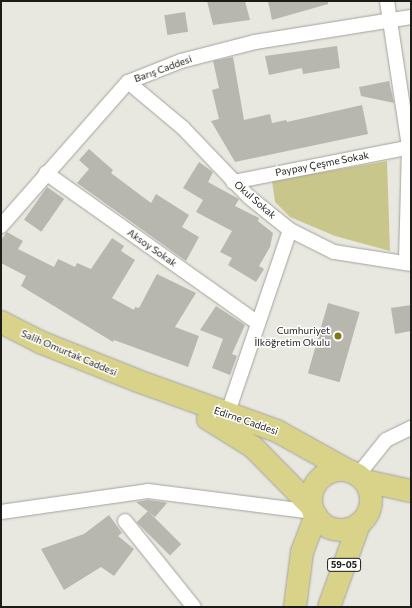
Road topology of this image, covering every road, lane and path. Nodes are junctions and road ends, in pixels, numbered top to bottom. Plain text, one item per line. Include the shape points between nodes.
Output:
1 (387, 1) edge
2 (411, 17) edge
3 (391, 20) junction
4 (128, 82) junction
5 (410, 147) edge
6 (46, 173) junction
7 (234, 182) junction
8 (1, 226) edge
9 (290, 230) junction
10 (409, 263) edge
11 (1, 322) edge
12 (258, 322) junction
13 (138, 381) junction
14 (227, 415) junction
15 (411, 428) edge
16 (357, 476) junction
17 (411, 491) edge
18 (314, 511) junction
19 (1, 512) edge
20 (125, 521) dead end
21 (359, 524) junction
22 (190, 605) edge
23 (295, 607) edge
24 (329, 607) edge

1 - 3 street
2 - 3 street, Barış Caddesi
3 - 4 street, Barış Caddesi via 255,42 181,61
3 - 5 street
4 - 6 street, Barış Caddesi
4 - 7 street, Okul Sokak via 183,128
5 - 7 street, Paypay Çeşme Sokak
5 - 10 street
6 - 8 street, Barış Caddesi
6 - 12 street, Aksoy Sokak
7 - 9 street, Okul Sokak
9 - 10 street, Okul Sokak via 334,252
9 - 12 street
11 - 13 main road, Salih Omurtak Caddesi via 40,342
12 - 14 street
13 - 14 main road, Edirne Caddesi
13 - 18 main road via 240,438 252,447
14 - 16 main road, Edirne Caddesi via 277,431
15 - 16 street via 386,440
16 - 17 main road
16 - 18 main road via 329,473 321,478 315,487
16 - 21 main road via 371,499 370,508
18 - 19 street via 148,491
18 - 21 main road via 332,528 351,528
18 - 23 main road via 302,552
20 - 22 street
21 - 24 main road, 59-05

